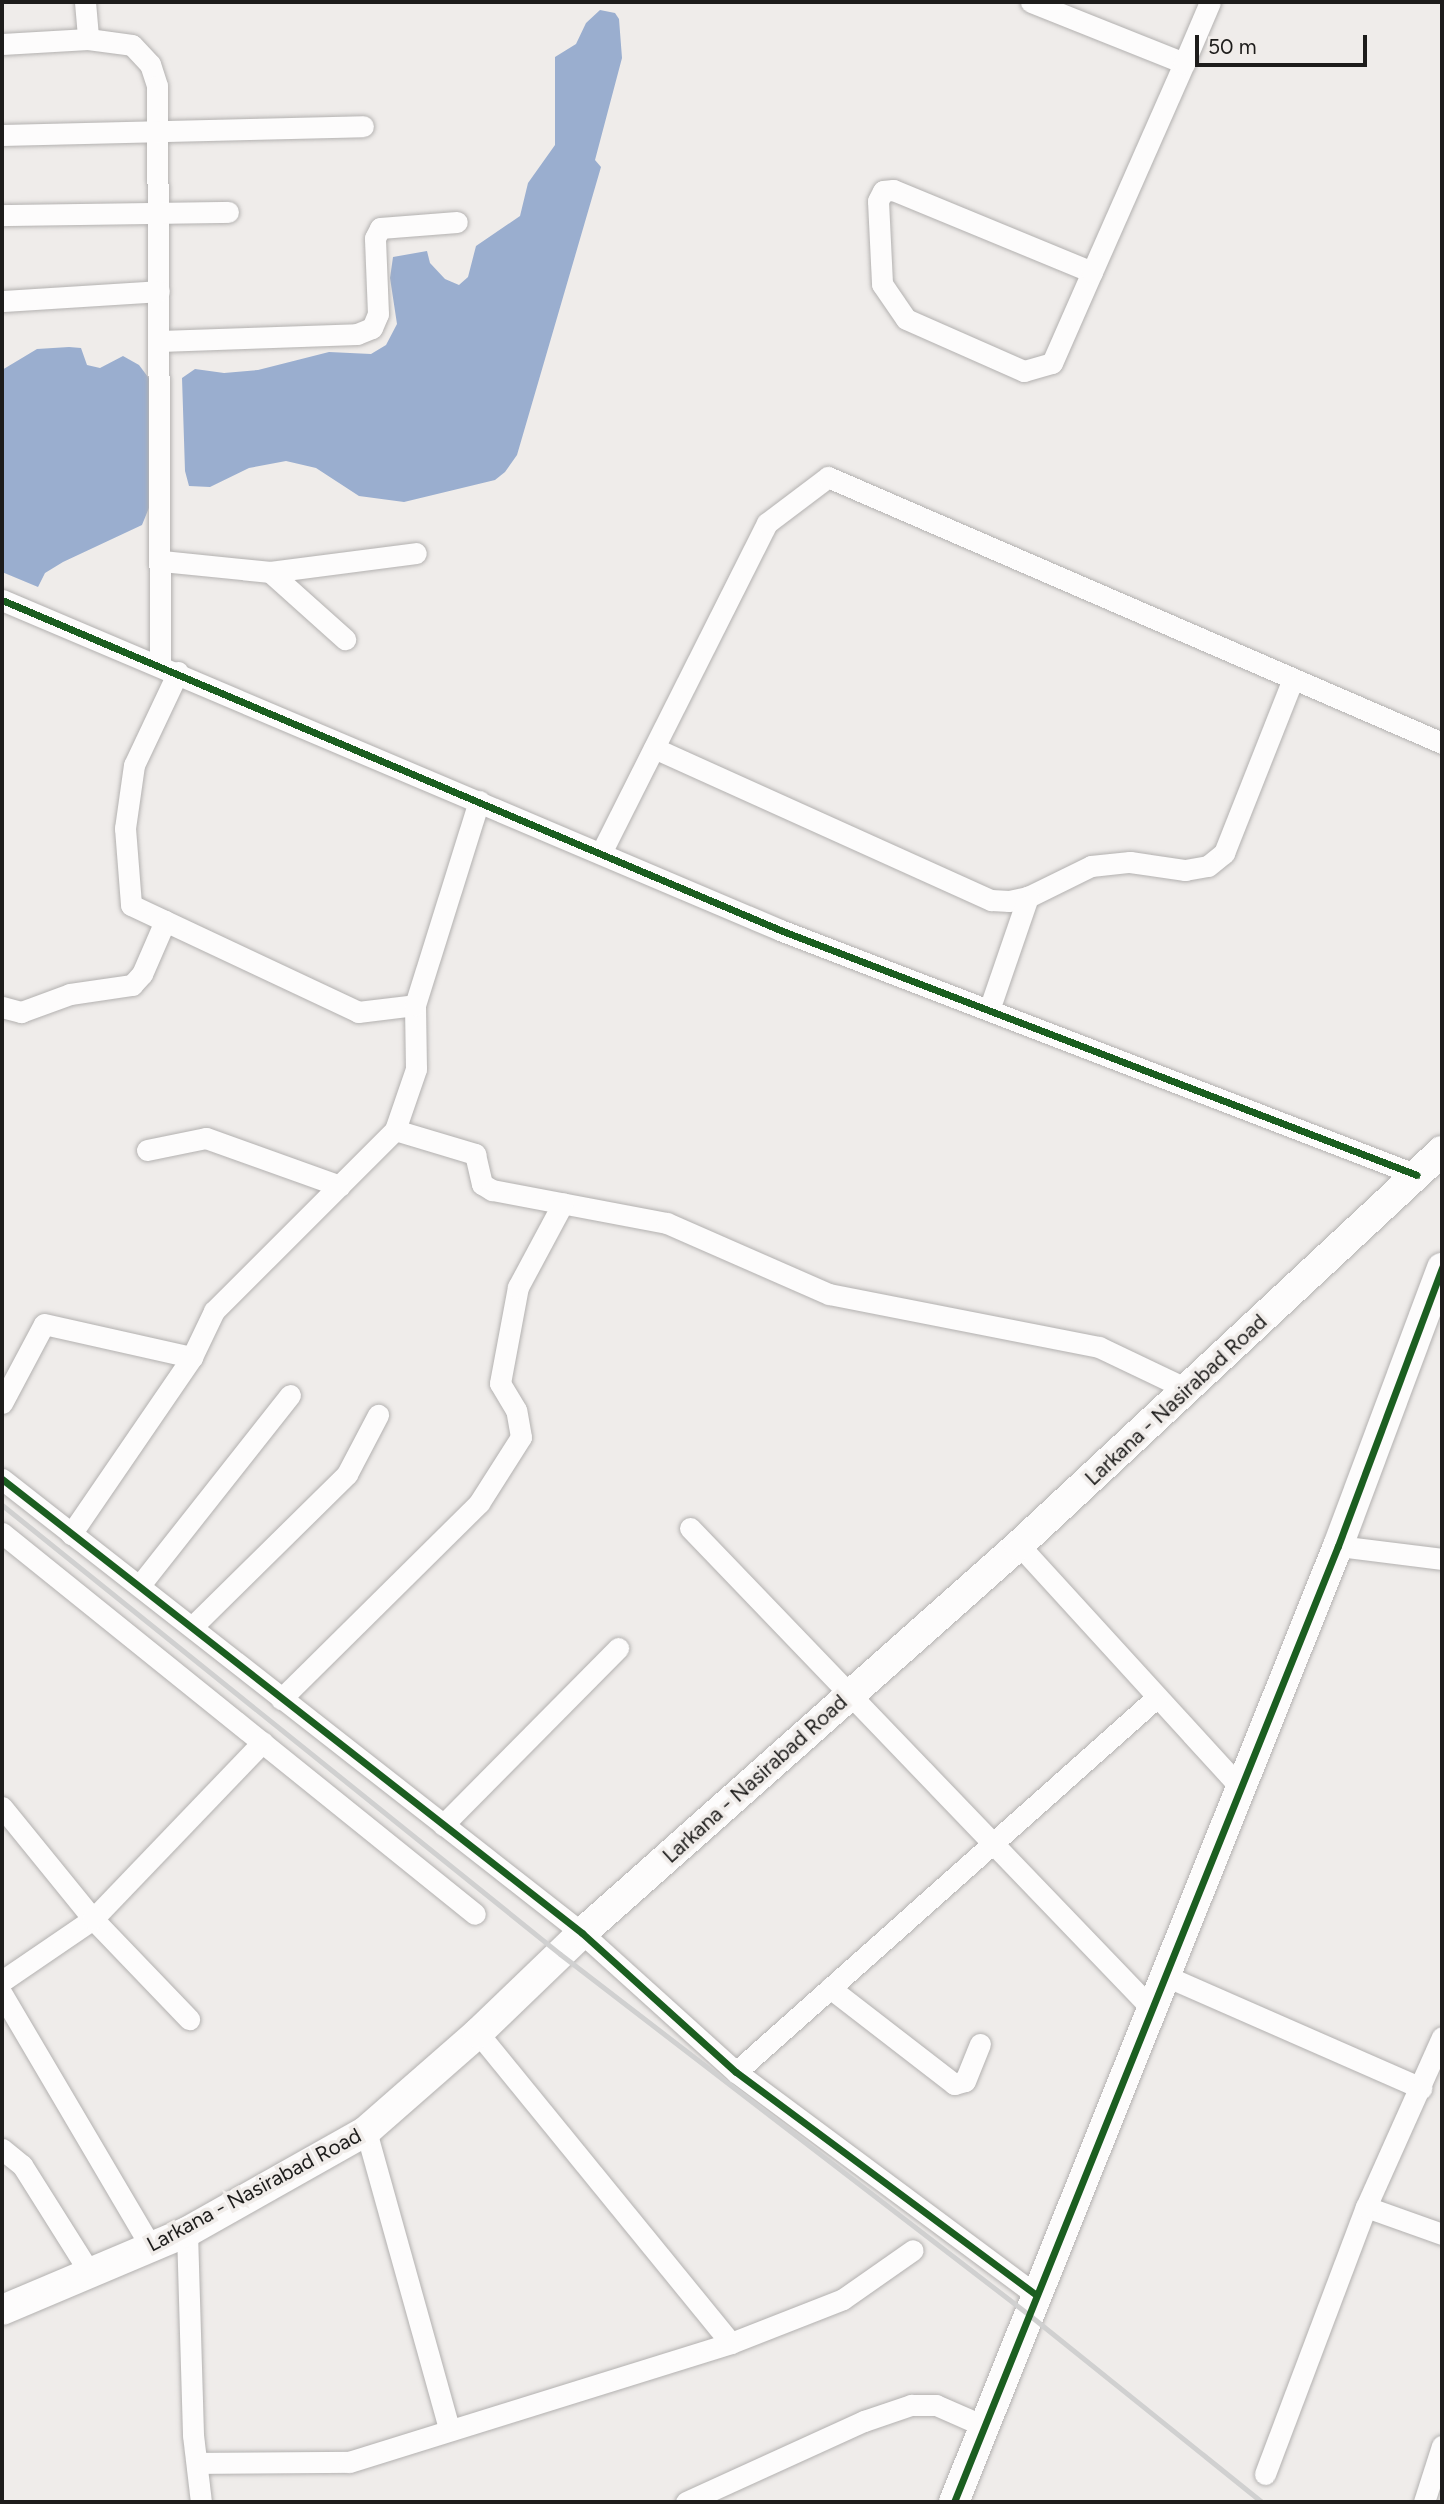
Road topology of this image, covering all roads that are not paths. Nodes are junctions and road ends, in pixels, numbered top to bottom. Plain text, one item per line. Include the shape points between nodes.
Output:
1 (85, 2) edge
2 (1031, 2) edge
3 (1210, 2) edge
4 (88, 39) junction
5 (2, 44) edge
6 (1184, 62) junction
7 (363, 126) dead end
8 (158, 130) junction
9 (2, 135) edge
10 (228, 212) dead end
11 (158, 213) junction
12 (2, 215) edge
13 (457, 222) dead end
14 (1093, 272) junction
15 (159, 291) junction
16 (2, 301) edge
17 (160, 341) junction
18 (416, 552) dead end
19 (162, 561) junction
20 (270, 572) junction
21 (2, 600) edge
22 (345, 639) dead end
23 (169, 668) junction
24 (1293, 679) junction
25 (1442, 743) edge
26 (654, 748) junction
27 (479, 801) junction
28 (601, 853) junction
29 (1028, 897) junction
30 (165, 921) junction
31 (415, 1005) junction
32 (2, 1007) edge
33 (989, 1010) junction
34 (395, 1130) junction
35 (147, 1150) dead end
36 (1442, 1152) edge
37 (1418, 1175) junction
38 (340, 1186) junction
39 (563, 1203) junction
40 (1442, 1268) edge
41 (192, 1357) junction
42 (1187, 1389) junction
43 (290, 1395) dead end
44 (2, 1402) edge
45 (378, 1415) dead end
46 (2, 1479) edge
47 (690, 1528) dead end
48 (2, 1533) edge
49 (71, 1534) junction
50 (1019, 1545) junction
51 (1338, 1546) junction
52 (1442, 1559) edge
53 (140, 1585) junction
54 (192, 1627) junction
55 (618, 1648) dead end
56 (850, 1695) junction
57 (1156, 1698) junction
58 (281, 1699) junction
59 (263, 1742) junction
60 (1241, 1788) junction
61 (2, 1807) edge
62 (443, 1825) junction
63 (992, 1843) junction
64 (475, 1914) dead end
65 (93, 1919) junction
66 (582, 1933) junction
67 (1166, 1976) junction
68 (2, 1981) edge
69 (830, 1988) junction
70 (2, 1994) edge
71 (1153, 2010) junction
72 (189, 2019) dead end
73 (478, 2033) junction
74 (1442, 2037) edge
75 (980, 2044) dead end
76 (736, 2072) junction
77 (1430, 2078) edge
78 (366, 2131) junction
79 (2, 2149) edge
80 (1366, 2207) junction
81 (187, 2232) junction
82 (1442, 2234) edge
83 (151, 2247) junction
84 (913, 2250) dead end
85 (90, 2273) junction
86 (1035, 2294) junction
87 (2, 2310) edge
88 (731, 2343) junction
89 (984, 2426) junction
90 (449, 2429) junction
91 (1442, 2446) edge
92 (197, 2471) junction
93 (1265, 2474) dead end
94 (185, 2502) edge
95 (201, 2502) edge
96 (686, 2502) edge
97 (954, 2502) edge
98 (1424, 2502) edge

1 - 4 street
2 - 6 street
3 - 6 street
4 - 5 street
4 - 8 street via 132,45 150,64 157,86
6 - 14 street
7 - 8 street
8 - 9 street
8 - 11 street
10 - 11 street
11 - 12 street
11 - 15 street
13 - 17 street via 380,228 375,238 378,314 372,328 357,334
14 - 14 street via 1052,363 1024,370 906,319 882,284 878,201 883,191 893,190
15 - 16 street
15 - 17 street
17 - 19 street
18 - 20 street
19 - 20 street
19 - 23 street
20 - 22 street
21 - 23 street
23 - 27 street
23 - 30 street via 134,765 125,828 131,905
24 - 25 street
24 - 26 street via 828,477 767,523
24 - 29 street via 1224,853 1208,866 1185,870 1130,862 1091,866
26 - 28 street
26 - 29 street via 991,900
27 - 28 street
27 - 31 street
28 - 33 street via 780,930
29 - 33 street
30 - 31 street via 358,1012
30 - 32 street via 142,974 132,985 70,994 21,1012
31 - 34 street via 416,1069
33 - 37 street
34 - 38 street
34 - 39 street via 475,1154 482,1184 492,1190
35 - 38 street via 206,1139
36 - 37 main road, Larkana - Nasirabad Road
37 - 42 main road, Larkana - Nasirabad Road
38 - 41 street via 214,1311
39 - 42 street via 667,1223 829,1294 1099,1347
39 - 58 street via 518,1287 500,1383 516,1410 521,1437 479,1503
40 - 51 main road
41 - 44 street via 44,1324
41 - 49 street
42 - 50 main road, Larkana - Nasirabad Road
43 - 53 street
45 - 54 street via 348,1474
46 - 49 street
47 - 56 street
48 - 59 street
49 - 53 street
50 - 56 main road, Larkana - Nasirabad Road
50 - 57 street
51 - 52 street
51 - 60 main road
53 - 54 street
54 - 58 street
55 - 62 street
56 - 63 street
56 - 66 main road, Larkana - Nasirabad Road
57 - 60 street
57 - 63 street
58 - 62 street
59 - 64 street
59 - 65 street
60 - 67 main road
61 - 65 street
62 - 66 street
63 - 69 street
63 - 71 street
65 - 68 street
65 - 72 street
66 - 73 main road, Larkana - Nasirabad Road
66 - 76 street
67 - 71 main road
67 - 77 street
69 - 75 street via 954,2084 965,2081
69 - 76 street
70 - 83 street
71 - 86 main road
73 - 78 main road, Larkana - Nasirabad Road
73 - 88 street
74 - 77 street
76 - 86 street
77 - 80 street
78 - 81 main road, Larkana - Nasirabad Road
78 - 90 street
79 - 85 street via 22,2165
80 - 82 street
80 - 93 street
81 - 83 main road, Larkana - Nasirabad Road
81 - 92 street
83 - 85 main road, Larkana - Nasirabad Road
84 - 88 street via 843,2299
85 - 87 main road, Larkana - Nasirabad Road
86 - 89 main road
88 - 90 street
89 - 96 street via 936,2405 911,2405 864,2421
89 - 97 main road
90 - 92 street via 349,2462
91 - 98 street
92 - 94 street
92 - 95 street

